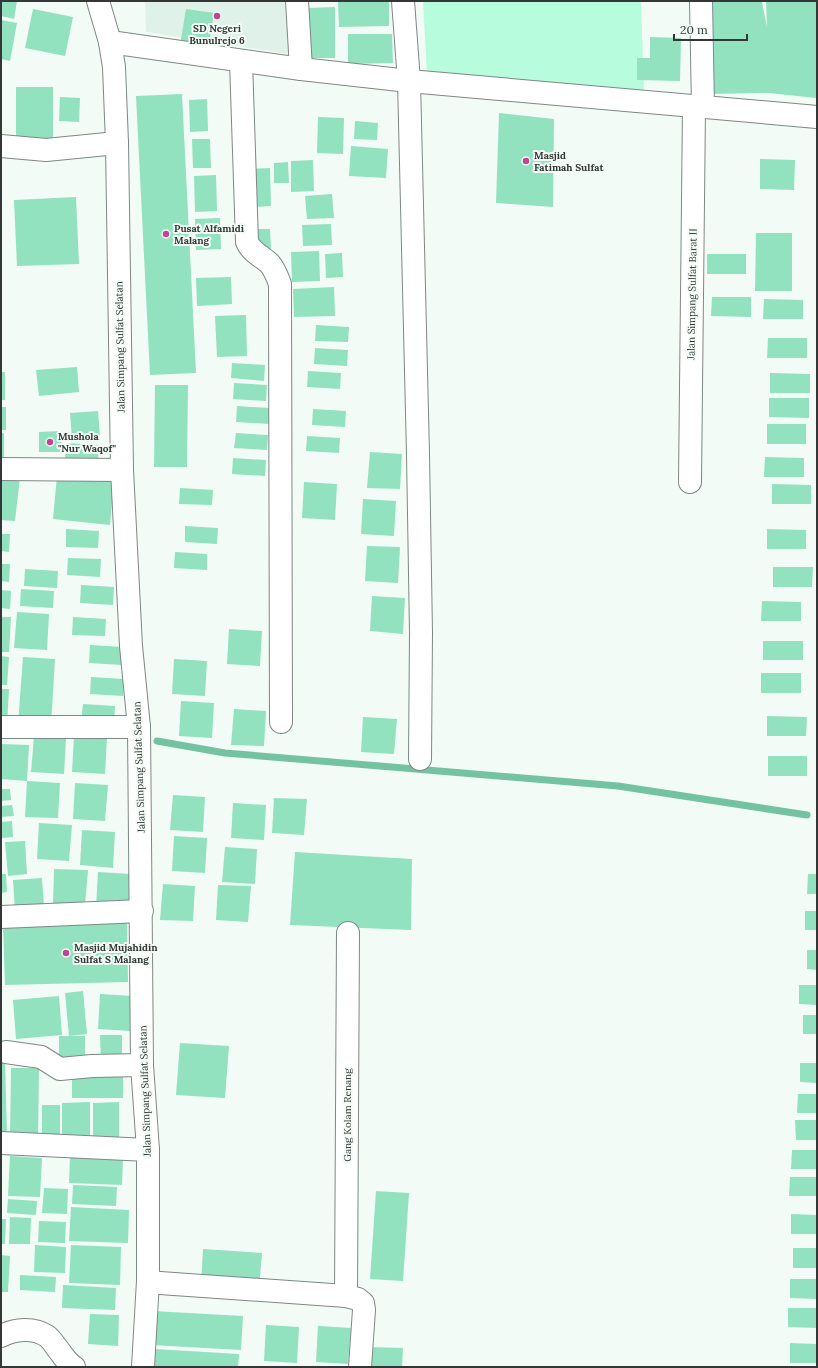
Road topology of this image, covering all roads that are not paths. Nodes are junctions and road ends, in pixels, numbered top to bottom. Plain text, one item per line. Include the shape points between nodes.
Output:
1 (98, 1) edge
2 (297, 1) edge
3 (403, 1) edge
4 (701, 1) edge
5 (110, 42) junction
6 (241, 62) junction
7 (300, 69) junction
8 (409, 80) junction
9 (699, 107) junction
10 (817, 117) edge
11 (117, 143) junction
12 (1, 146) edge
13 (1, 469) edge
14 (122, 470) junction
15 (690, 482) dead end
16 (281, 722) dead end
17 (1, 727) edge
18 (139, 727) junction
19 (420, 759) dead end
20 (142, 911) junction
21 (1, 917) edge
22 (348, 933) dead end
23 (6, 1052) dead end
24 (142, 1066) junction
25 (1, 1143) edge
26 (148, 1150) junction
27 (148, 1281) junction
28 (346, 1296) junction
29 (1, 1336) edge
30 (74, 1367) edge
31 (143, 1367) edge
32 (360, 1367) edge

1 - 5 street, Jalan Simpang Sulfat Selatan
2 - 7 street
3 - 8 street
4 - 9 street, Jalan Simpang Sulfat Barat II
5 - 6 street
5 - 11 street, Jalan Simpang Sulfat Selatan via 114,67
6 - 7 street
6 - 16 street via 247,242 250,249 277,274 280,284
7 - 8 street
8 - 9 street
8 - 19 street via 420,587
9 - 10 street
9 - 15 street, Jalan Simpang Sulfat Barat II
11 - 12 street via 46,150
11 - 14 street, Jalan Simpang Sulfat Selatan
13 - 14 street
14 - 18 street, Jalan Simpang Sulfat Selatan via 131,646
17 - 18 street
18 - 20 street, Jalan Simpang Sulfat Selatan
20 - 21 street
20 - 24 street, Jalan Simpang Sulfat Selatan
22 - 28 street, Gang Kolam Renang
23 - 24 street via 41,1057 60,1069
24 - 26 street, Jalan Simpang Sulfat Selatan
25 - 26 street
26 - 27 street, Jalan Simpang Sulfat Selatan
27 - 28 street
27 - 31 street, Jalan Simpang Sulfat Selatan
28 - 32 street via 363,1303
29 - 30 street via 24,1329 48,1336 68,1363

